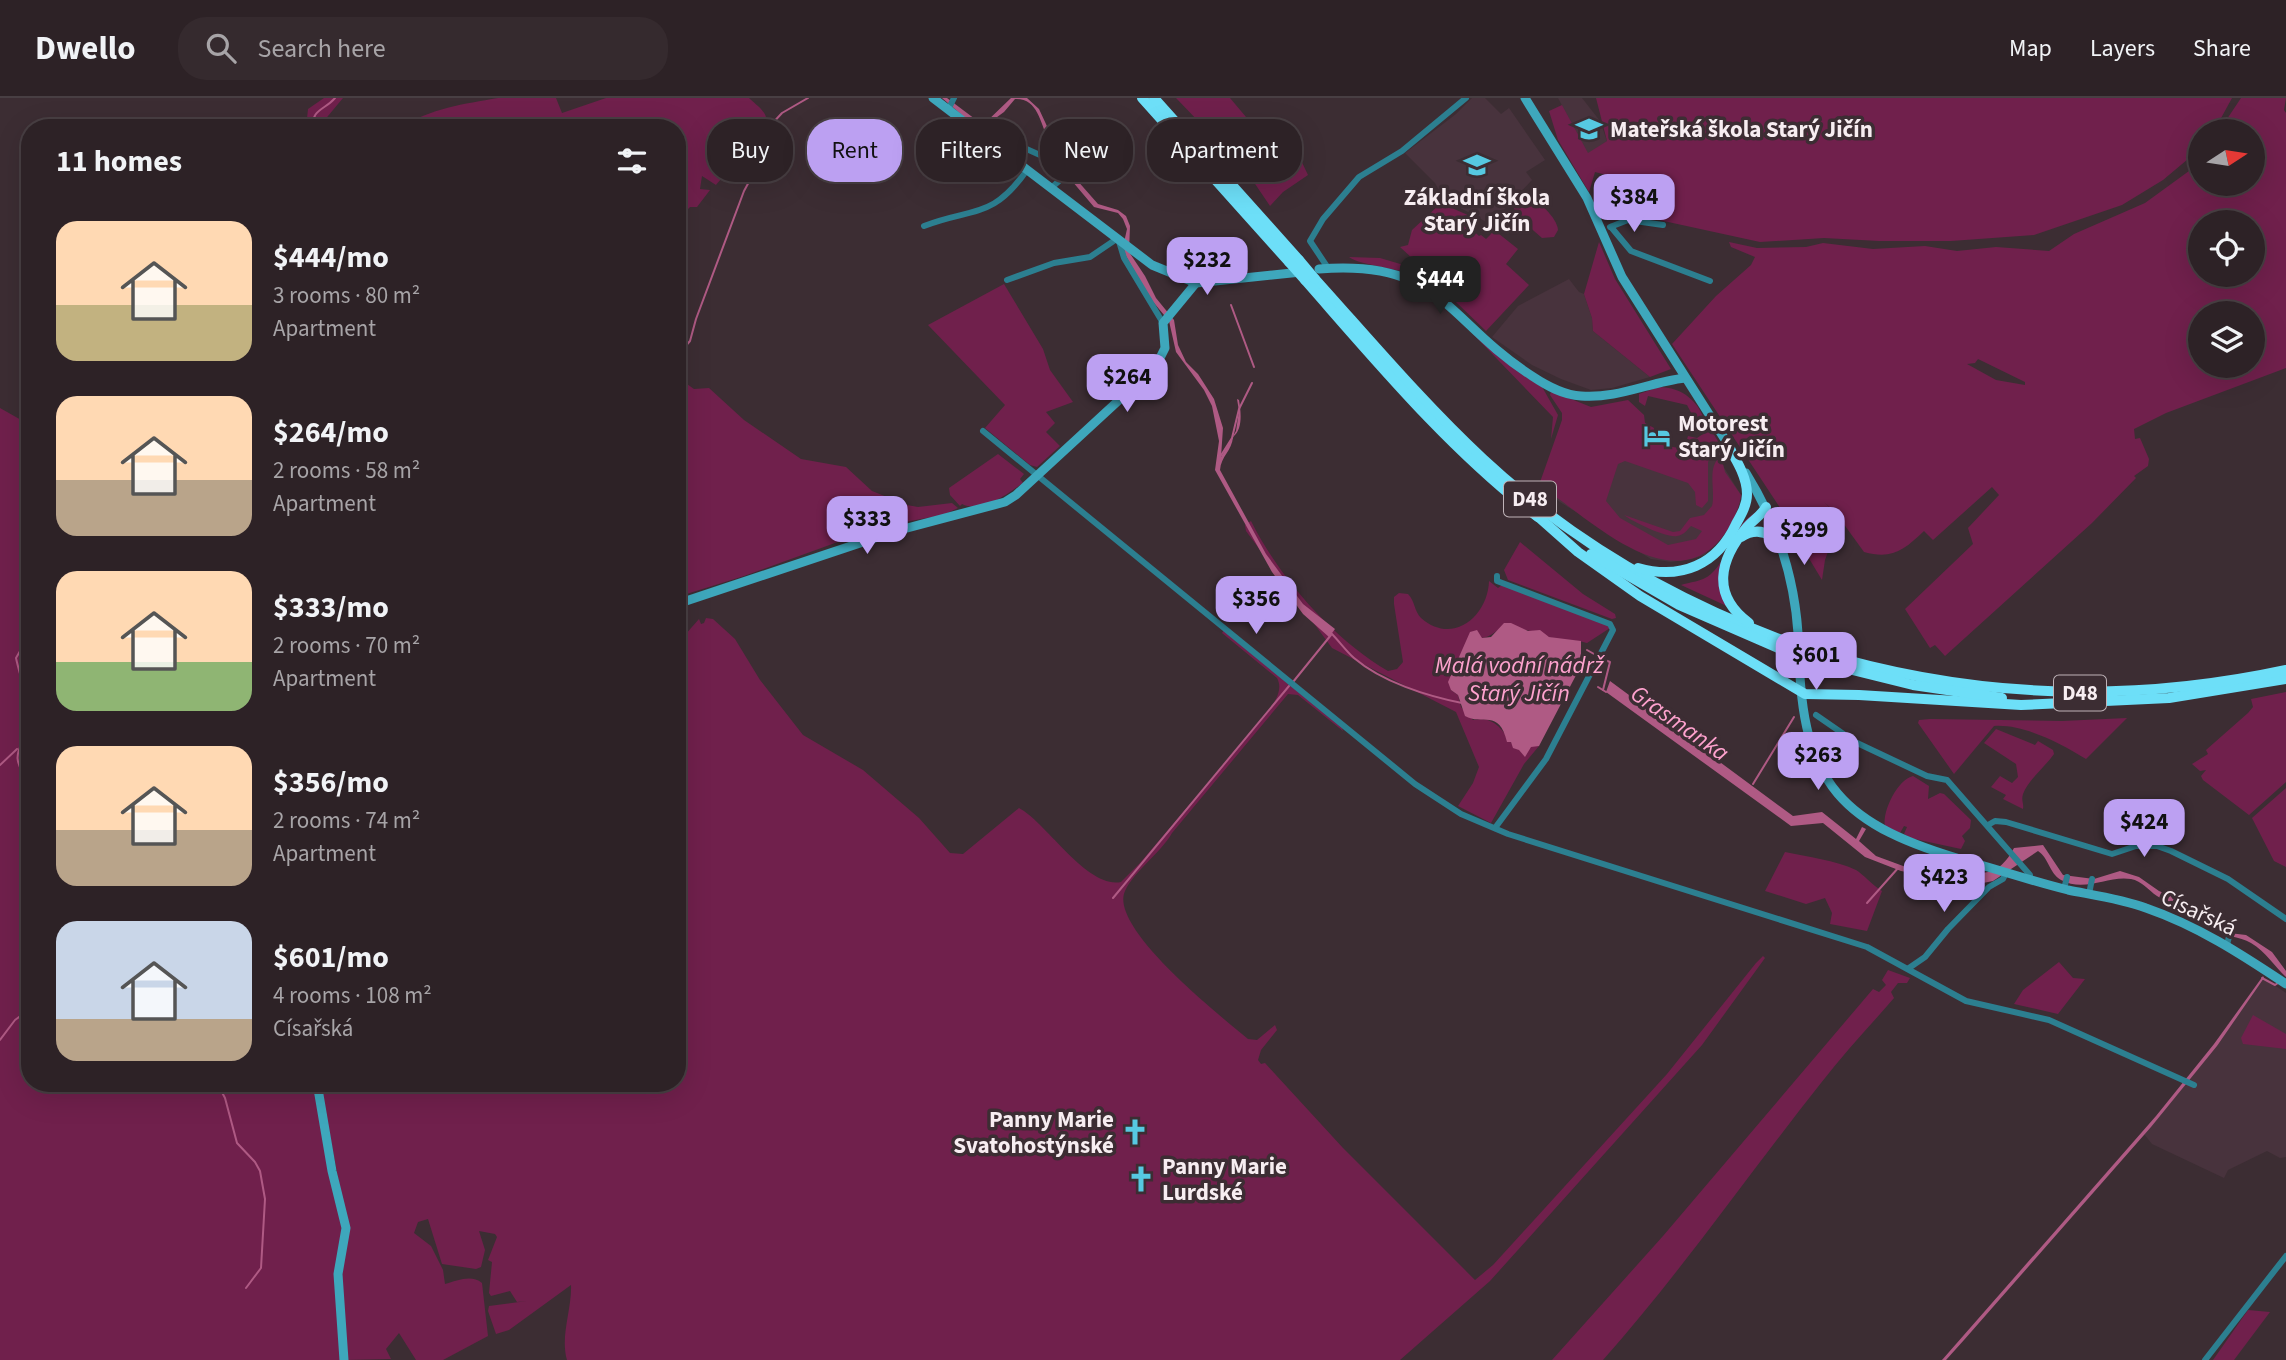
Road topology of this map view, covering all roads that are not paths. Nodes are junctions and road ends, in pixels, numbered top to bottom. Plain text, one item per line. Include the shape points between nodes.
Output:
1 (933, 98) edge
2 (1142, 98) edge
3 (1154, 98) edge
4 (1466, 98) edge
5 (1525, 98) edge
6 (951, 104) edge
7 (967, 119) edge
8 (1026, 149) edge
9 (1027, 170) joint
10 (1051, 188) junction
11 (1663, 225) dead end
12 (924, 226) dead end
13 (1606, 229) junction
14 (1123, 242) junction
15 (1308, 270) junction
16 (1007, 280) dead end
17 (1710, 282) dead end
18 (1196, 283) junction
19 (1166, 320) junction
20 (1685, 378) junction
21 (983, 431) dead end
22 (1727, 443) junction
23 (1038, 477) junction
24 (1766, 507) junction
25 (1534, 513) junction
26 (1737, 534) junction
27 (1783, 548) junction
28 (1618, 561) junction
29 (1497, 576) dead end
30 (686, 601) edge
31 (1798, 633) dead end
32 (1771, 636) junction
33 (1782, 645) junction
34 (1799, 649) dead end
35 (1815, 656) junction
36 (2286, 670) edge
37 (2286, 679) edge
38 (1801, 693) junction
39 (2078, 702) junction
40 (1816, 715) dead end
41 (1988, 825) junction
42 (1495, 828) junction
43 (2006, 873) junction
44 (2029, 879) junction
45 (2286, 919) edge
46 (1909, 968) junction
47 (2283, 982) edge
48 (2194, 1085) dead end
49 (319, 1092) edge
50 (2286, 1256) edge
51 (344, 1360) edge
52 (2206, 1360) edge

1 - 6 street
2 - 15 highway, D48
3 - 15 highway, D48
4 - 15 street via 1402,151 1359,177 1310,241
5 - 13 street
6 - 7 street
8 - 10 street via 1060,164 1066,175
9 - 10 street
9 - 12 street via 996,204
10 - 14 street
11 - 13 street via 1628,220
13 - 17 street via 1631,251
13 - 20 street via 1622,277
14 - 16 street via 1090,257 1054,263
14 - 18 street via 1152,265
14 - 19 street via 1125,258
15 - 18 street
15 - 20 street via 1381,269 1427,287 1504,356 1562,392 1605,396
15 - 25 highway, D48 via 1443,433
15 - 28 highway, D48 via 1482,458 1539,506
18 - 19 street
19 - 23 street via 1164,348 1156,366
20 - 22 street
21 - 23 street
22 - 24 street
22 - 26 highway via 1747,491
23 - 30 street via 1005,502 896,531
23 - 42 street via 1415,784 1461,814
24 - 26 highway via 1752,510
24 - 27 street
25 - 33 highway, D48 via 1643,586 1713,622
25 - 38 highway via 1578,552 1640,596
26 - 27 highway via 1762,531
26 - 28 highway via 1712,558 1686,571 1656,573
26 - 32 highway via 1724,567 1725,597 1743,619
27 - 31 street
28 - 32 highway, D48 via 1683,597
29 - 42 street via 1497,581 1610,624 1614,630 1546,759
32 - 33 highway, D48
33 - 35 highway, D48, bridge
34 - 38 street, Císařská
35 - 36 highway, D48 via 1914,677 2030,692 2168,689
35 - 39 highway, D48 via 1873,677 1945,691
37 - 39 highway, D48 via 2190,696
38 - 39 highway via 1999,704
38 - 43 street, Císařská via 1817,761 1847,804 1897,838
40 - 41 street via 1855,742 1927,776 1947,780
41 - 44 street
41 - 45 street via 2006,822 2112,854 2134,846 2157,846 2228,879
42 - 46 street via 1867,947
43 - 44 street, Císařská
43 - 46 street
44 - 47 street, Císařská via 2091,886 2229,935
46 - 48 street via 1966,1001 2049,1020
49 - 51 street via 346,1228 338,1274
50 - 52 street

